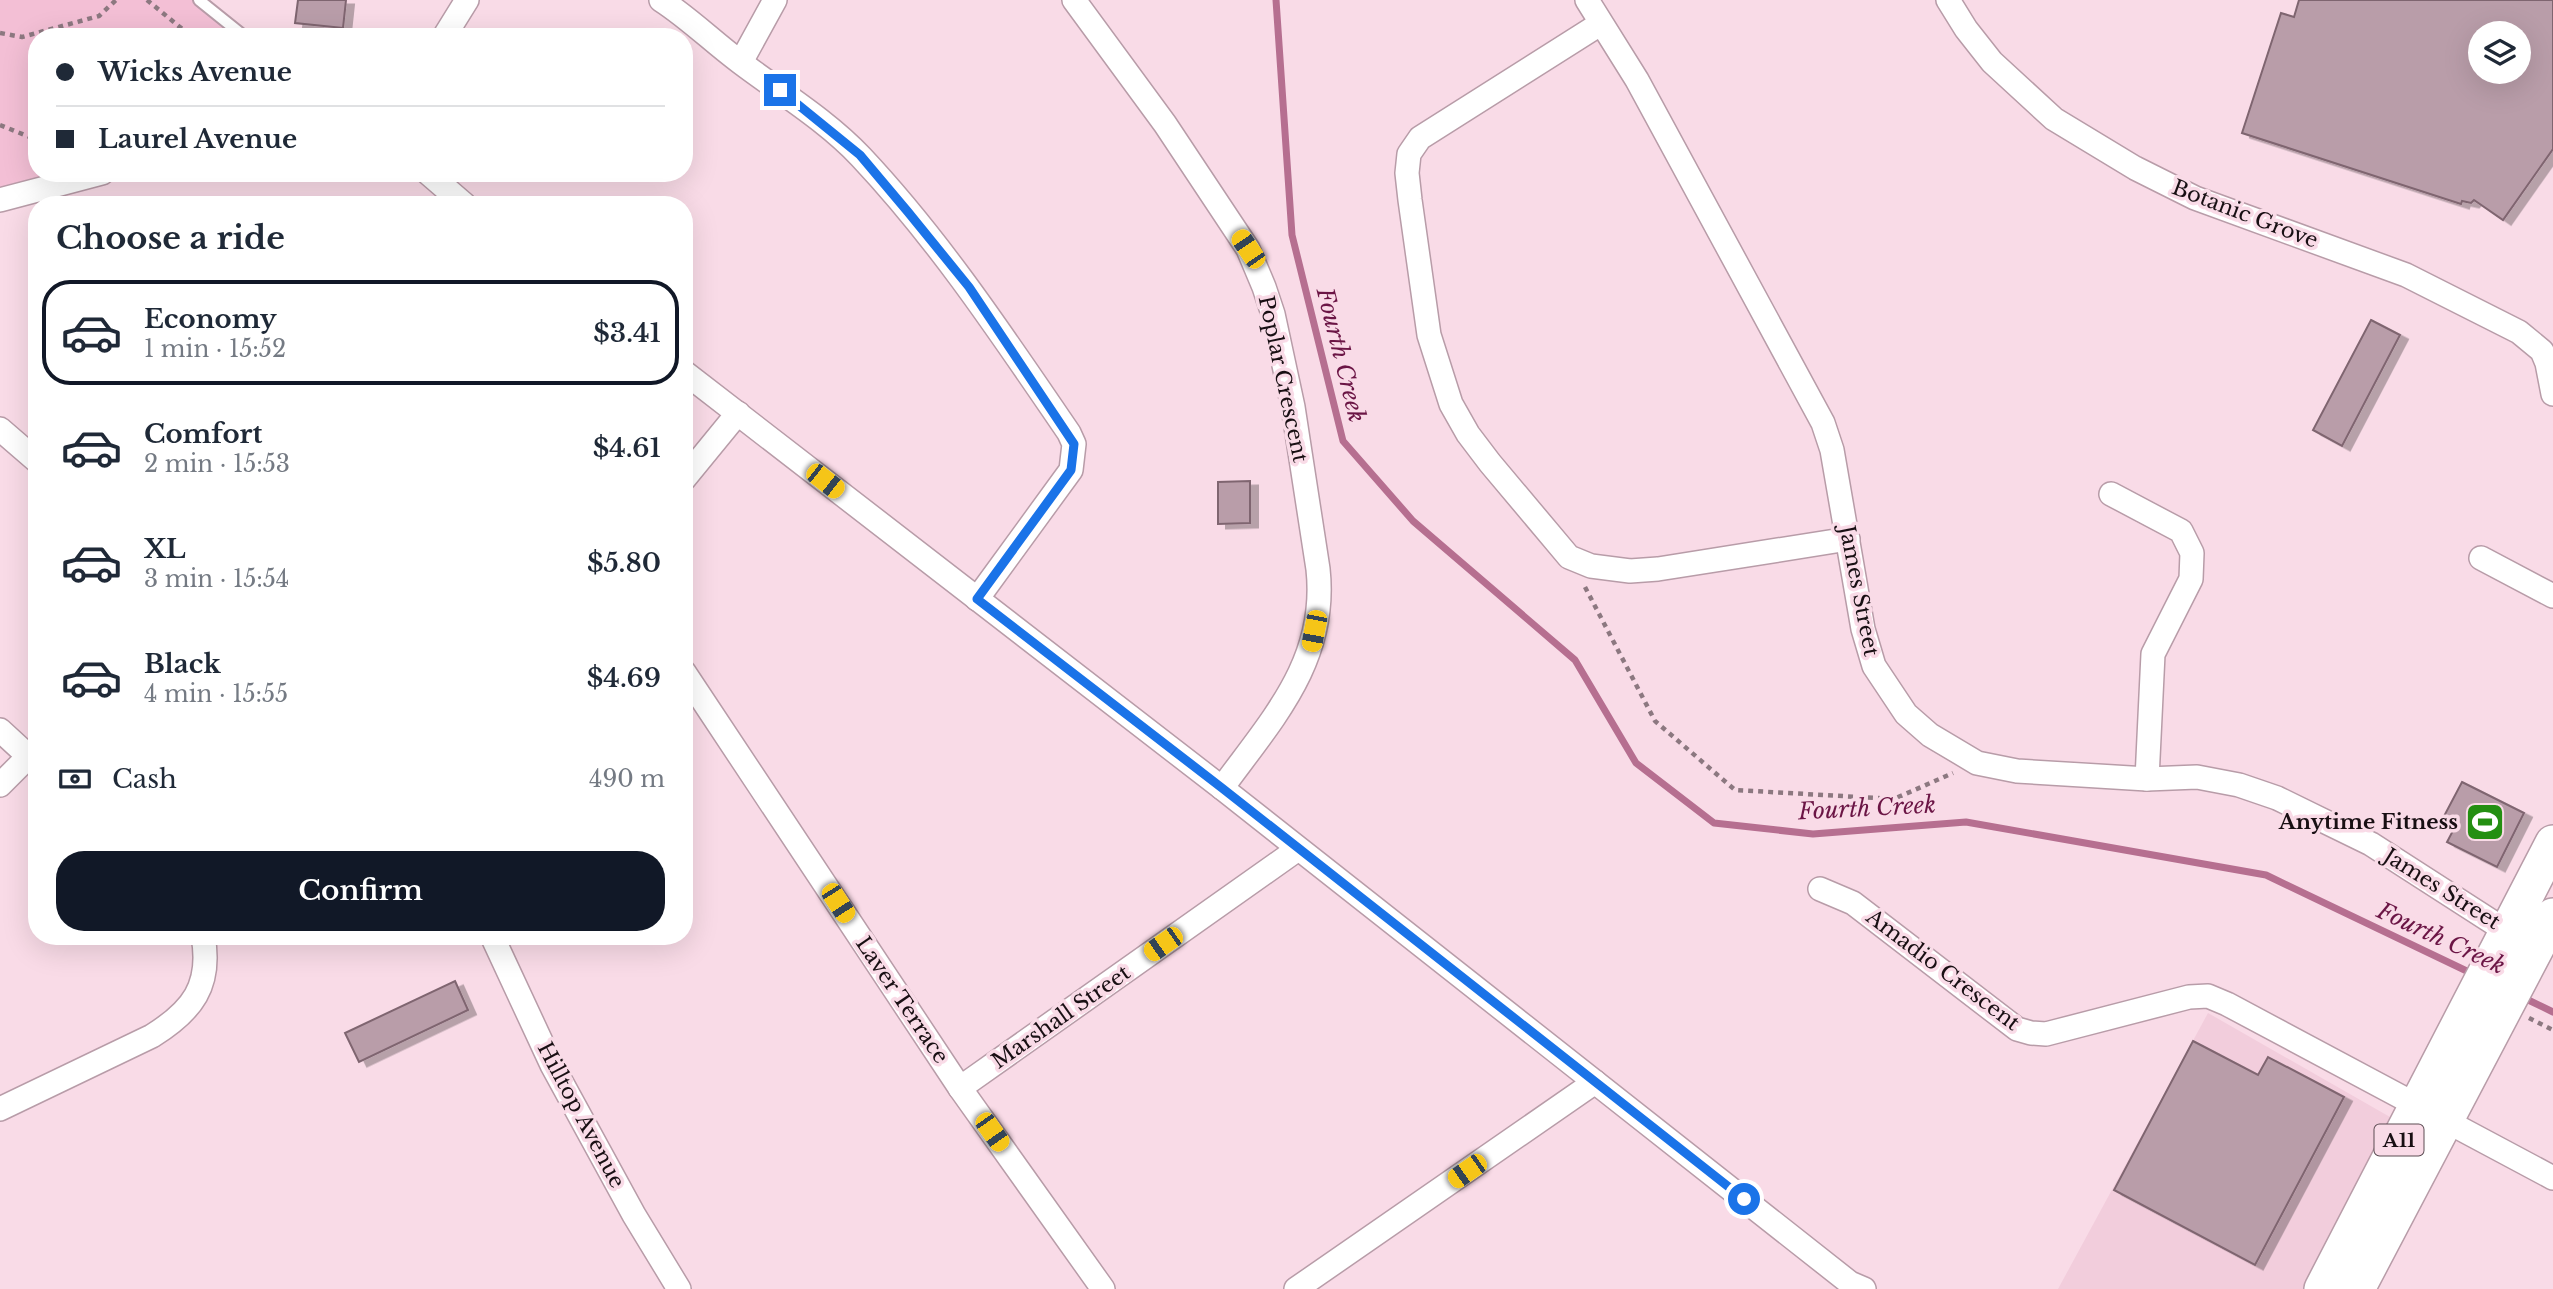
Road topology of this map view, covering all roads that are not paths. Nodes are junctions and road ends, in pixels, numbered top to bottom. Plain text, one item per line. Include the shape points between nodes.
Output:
1 (198, 0) edge
2 (467, 0) edge
3 (661, 0) edge
4 (775, 0) edge
5 (1074, 0) edge
6 (1587, 0) edge
7 (1948, 0) edge
8 (1600, 24) junction
9 (234, 28) edge
10 (450, 28) edge
11 (741, 62) junction
12 (68, 182) edge
13 (438, 182) edge
14 (455, 196) edge
15 (0, 200) edge
16 (693, 379) edge
17 (2553, 394) edge
18 (738, 413) junction
19 (0, 429) edge
20 (28, 453) edge
21 (693, 468) edge
22 (2111, 494) dead end
23 (1848, 539) junction
24 (2481, 558) dead end
25 (2553, 596) edge
26 (977, 599) junction
27 (693, 686) edge
28 (0, 730) edge
29 (28, 756) edge
30 (28, 765) edge
31 (2147, 779) junction
32 (0, 785) edge
33 (1222, 788) junction
34 (2553, 844) edge
35 (1298, 849) junction
36 (1820, 889) dead end
37 (2553, 916) edge
38 (204, 945) edge
39 (496, 945) edge
40 (2508, 977) junction
41 (1595, 1082) junction
42 (960, 1088) junction
43 (0, 1109) edge
44 (2431, 1114) junction
45 (2553, 1178) edge
46 (679, 1289) edge
47 (1103, 1289) edge
48 (1296, 1289) edge
49 (1864, 1289) edge
50 (2322, 1289) edge
51 (2357, 1289) edge

1 - 9 lane
2 - 10 street
3 - 11 street
4 - 11 street
5 - 33 street, Poplar Crescent via 1165,124 1248,249 1273,314 1293,407 1319,580 1318,615 1300,676
6 - 8 street, James Street
7 - 17 street, Botanic Grove via 1992,62 2054,119 2195,198 2406,275 2519,332 2542,351
8 - 23 street, James Street via 1637,80 1823,423
8 - 23 street via 1420,138 1409,154 1407,173 1429,335 1451,404 1468,434 1541,526 1569,557 1591,566 1658,569
11 - 26 street via 860,155 969,287 1074,444 1071,470
12 - 15 street
13 - 14 street
16 - 18 street
18 - 21 street
18 - 26 street
19 - 20 street
22 - 31 street via 2181,531 2192,553 2191,579 2153,654
23 - 31 street, James Street via 1874,666 1906,714 1940,742 1977,763 2017,771
24 - 25 street
26 - 33 street
27 - 42 street, Laver Terrace
28 - 29 street
30 - 32 street
31 - 40 street, James Street via 2197,777 2239,785 2277,798 2371,844
33 - 35 street
34 - 40 main road, A11
35 - 41 street
35 - 42 street, Marshall Street
36 - 44 street, Amadio Crescent via 1853,903 2017,1029 2046,1034 2208,996
37 - 40 main road, A11
38 - 43 street via 206,962 198,995 173,1023
39 - 46 street, Hilltop Avenue via 552,1065
40 - 44 main road, A11
41 - 48 street
41 - 49 street via 1850,1283
42 - 47 street, Laver Terrace
44 - 45 street, Amadio Crescent
44 - 50 main road, A11
44 - 51 main road, A11

